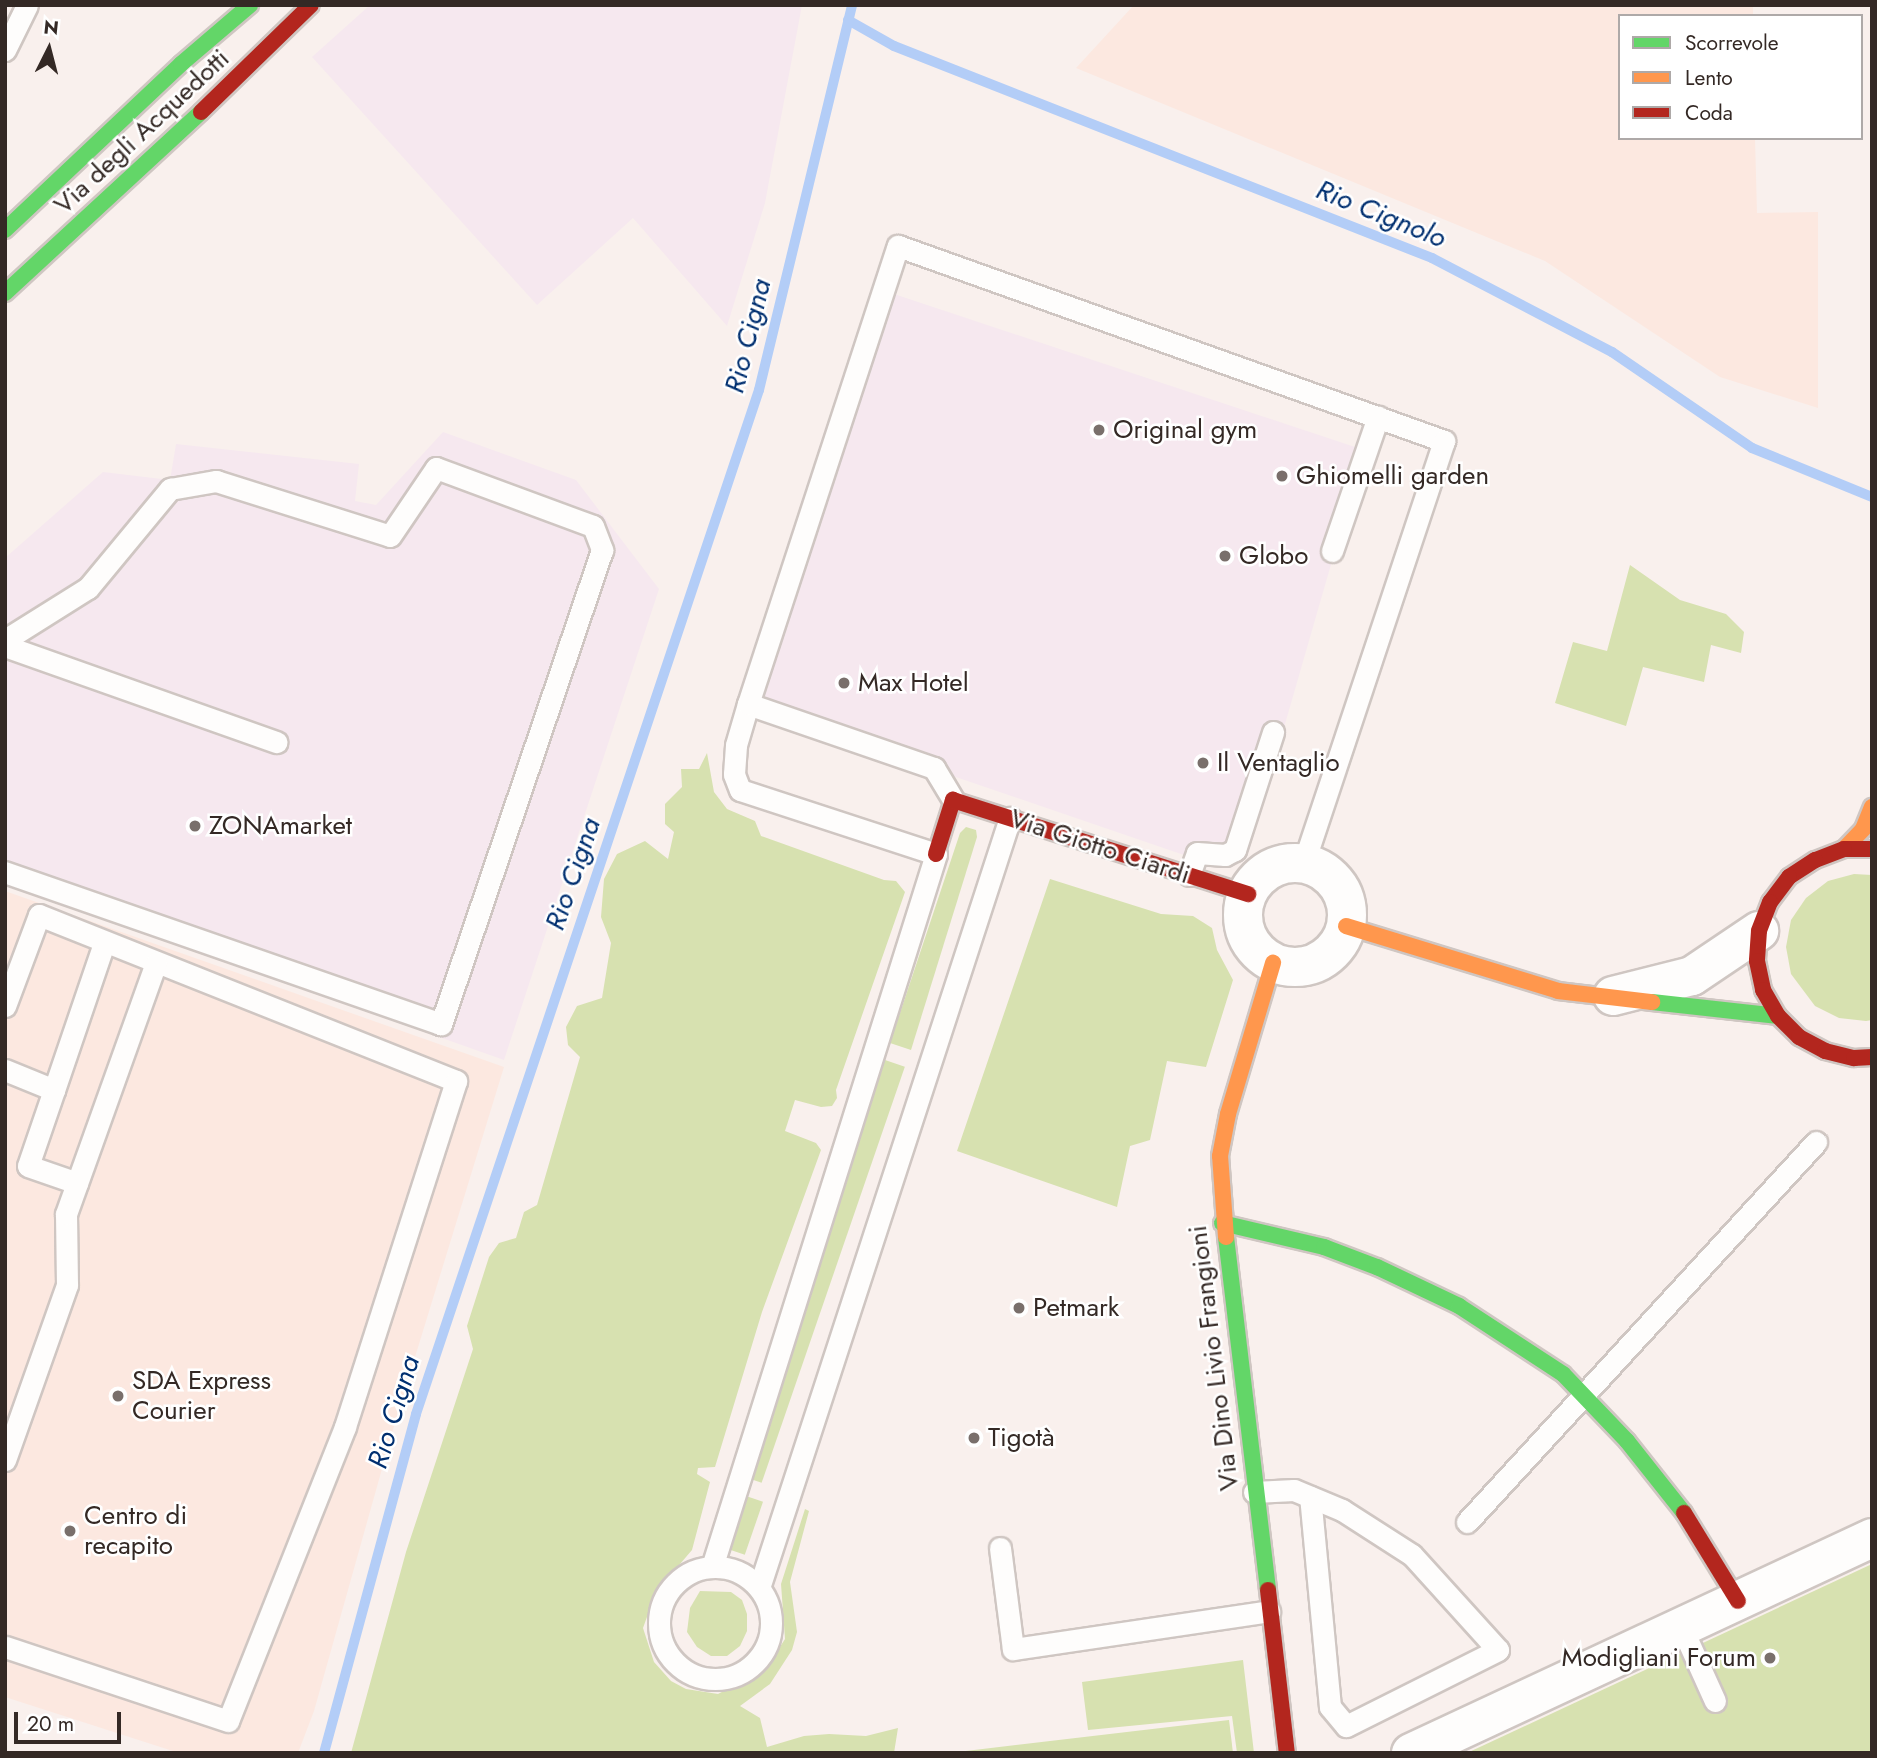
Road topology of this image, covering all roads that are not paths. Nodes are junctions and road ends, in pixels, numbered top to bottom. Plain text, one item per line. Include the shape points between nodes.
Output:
1 (27, 5) edge
2 (250, 5) edge
3 (311, 5) edge
4 (5, 50) edge
5 (5, 230) edge
6 (5, 293) edge
7 (1378, 417) junction
8 (1332, 551) dead end
9 (5, 640) edge
10 (5, 646) edge
11 (748, 704) junction
12 (1273, 732) dead end
13 (276, 742) dead end
14 (953, 800) junction
15 (1872, 807) edge
16 (1010, 818) junction
17 (1844, 849) junction
18 (1872, 849) edge
19 (936, 854) junction
20 (1303, 864) junction
21 (5, 872) edge
22 (1189, 876) junction
23 (1248, 894) junction
24 (1346, 926) junction
25 (1759, 931) junction
26 (104, 943) junction
27 (156, 963) junction
28 (1273, 963) junction
29 (1609, 997) junction
30 (5, 1006) edge
31 (1778, 1016) junction
32 (1872, 1057) edge
33 (5, 1070) edge
34 (54, 1090) junction
35 (1816, 1142) dead end
36 (77, 1183) junction
37 (1222, 1223) junction
38 (1583, 1395) junction
39 (5, 1460) edge
40 (1254, 1492) junction
41 (1310, 1497) junction
42 (1467, 1522) dead end
43 (1872, 1538) edge
44 (1000, 1548) dead end
45 (712, 1567) junction
46 (759, 1588) junction
47 (1738, 1601) junction
48 (1269, 1611) junction
49 (1682, 1628) junction
50 (5, 1647) edge
51 (1715, 1701) dead end
52 (1287, 1753) edge
53 (1411, 1753) edge

1 - 4 lane
2 - 5 street, Via degli Acquedotti
3 - 6 street, Via degli Acquedotti via 156,156
7 - 8 lane
7 - 11 lane via 898,246
7 - 20 lane via 1444,441
9 - 21 lane via 88,587 170,489 216,481 390,536 436,468 593,526 602,550 441,1024
10 - 13 lane
11 - 14 lane via 934,768
11 - 19 lane via 736,745 734,774 740,790
12 - 22 lane via 1235,850 1226,855 1197,853
14 - 16 street, Via Giotto Ciardi
14 - 19 street
15 - 17 street via 1863,829
16 - 22 street, Via Giotto Ciardi
16 - 46 lane
17 - 18 street
17 - 25 street via 1789,877 1770,902
19 - 45 lane
20 - 23 street via 1277,867 1255,882
20 - 24 street via 1338,886 1347,912
22 - 23 street, Via Giotto Ciardi
23 - 28 street via 1244,926 1260,954
24 - 28 street via 1332,953 1319,962 1304,967
24 - 29 street via 1506,977 1558,991
25 - 29 street via 1692,976
25 - 31 street via 1757,961 1763,990
26 - 27 lane
26 - 30 lane via 39,915
26 - 34 lane
27 - 36 lane
27 - 50 lane via 456,1081 345,1427 228,1721
28 - 37 street, Via Dino Livio Frangioni via 1220,1156
29 - 31 street
31 - 32 street via 1799,1037 1825,1052
33 - 34 lane
34 - 36 lane via 28,1166
35 - 38 lane
36 - 39 lane via 66,1214 67,1285
37 - 38 street via 1324,1247 1447,1300 1563,1374
37 - 40 street, Via Dino Livio Frangioni
38 - 42 lane
38 - 47 street via 1686,1515
40 - 41 lane via 1294,1490
40 - 48 street, Via Dino Livio Frangioni
41 - 41 lane via 1342,1510 1412,1555 1498,1650 1346,1726 1330,1707
43 - 47 street
44 - 48 lane via 1013,1648
45 - 46 lane via 738,1572
45 - 46 lane via 697,1570 671,1588 660,1616 665,1647 673,1660 692,1673 731,1676 757,1660 768,1640 771,1616
47 - 49 street
48 - 52 street, Via Dino Livio Frangioni
49 - 51 lane
49 - 53 street

